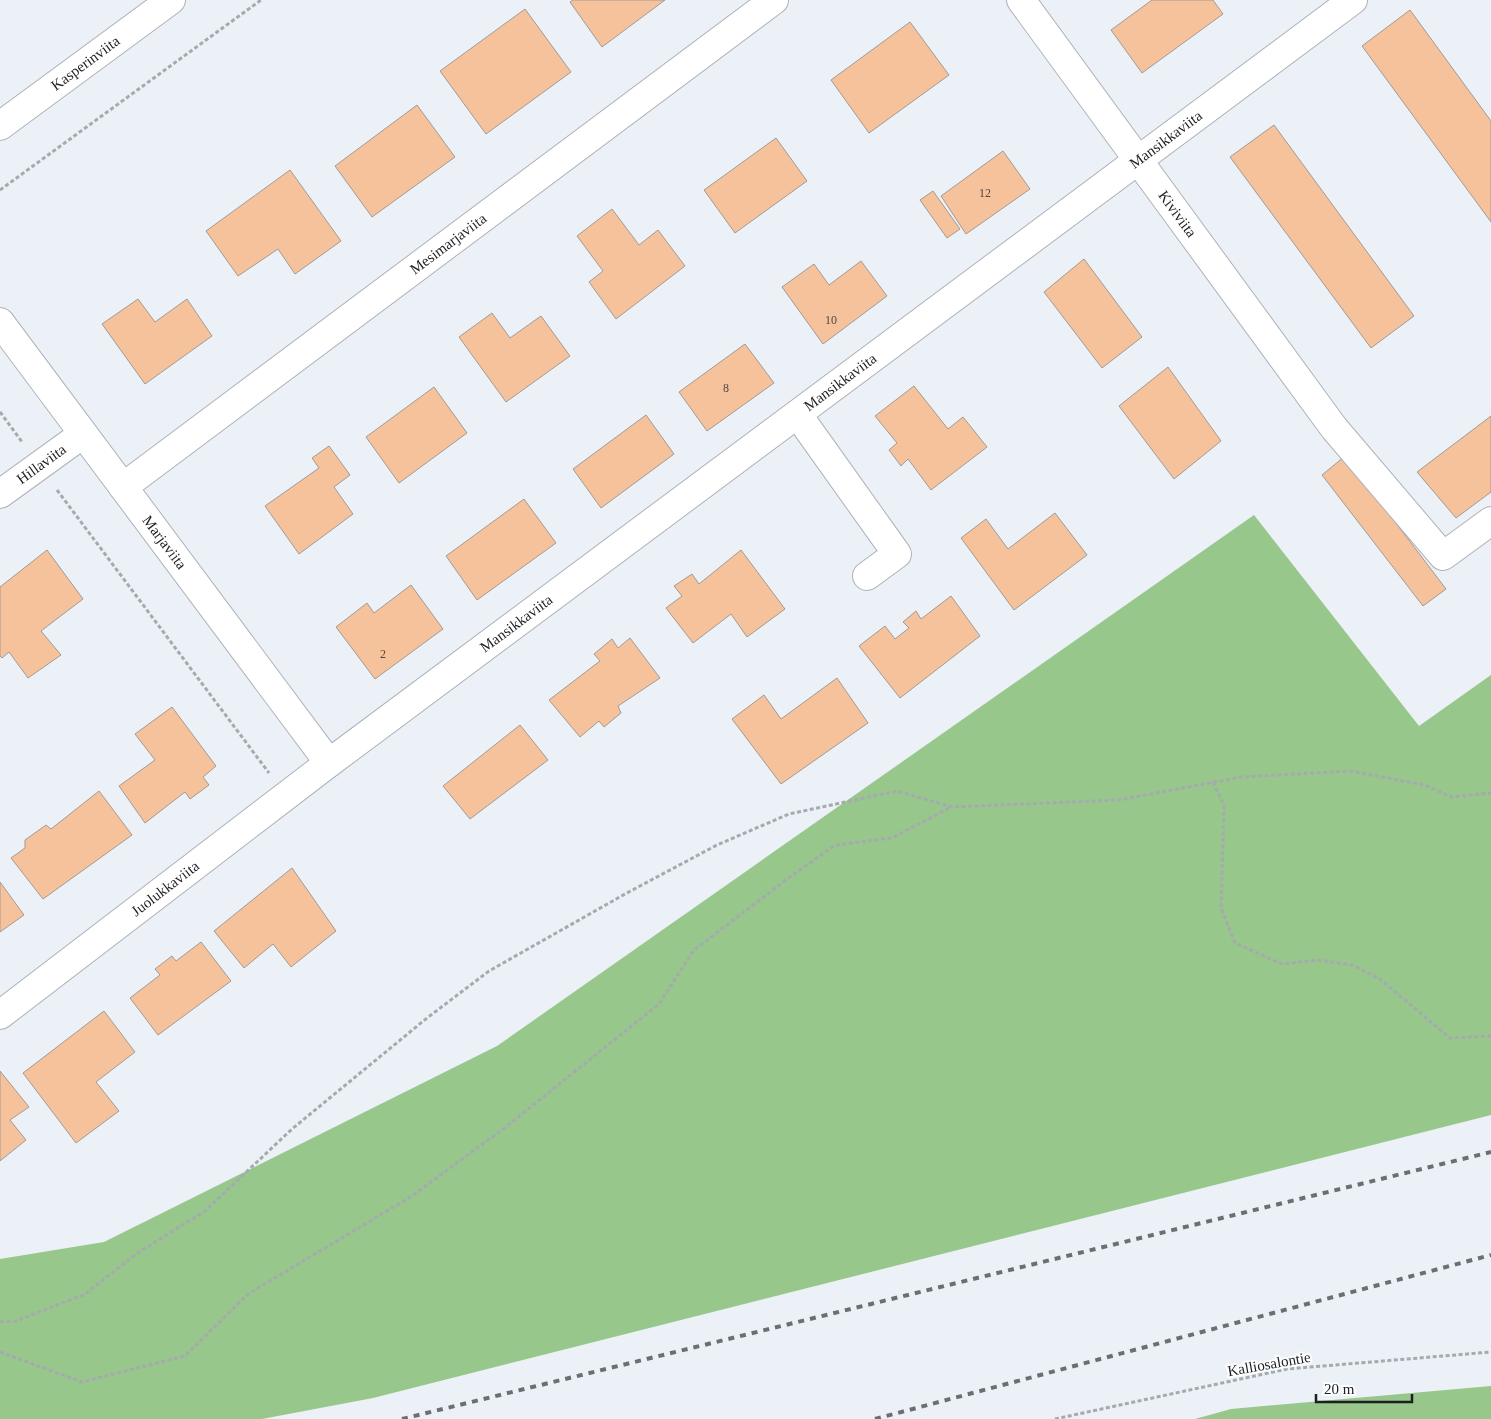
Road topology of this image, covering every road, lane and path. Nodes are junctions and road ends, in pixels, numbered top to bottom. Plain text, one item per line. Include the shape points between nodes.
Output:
1 (171, 0) edge
2 (261, 0) edge
3 (774, 0) edge
4 (1020, 0) edge
5 (1354, 0) edge
6 (0, 126) edge
7 (1137, 162) junction
8 (0, 190) edge
9 (0, 322) edge
10 (0, 412) edge
11 (798, 415) junction
12 (83, 434) junction
13 (39, 465) junction
14 (123, 487) junction
15 (0, 494) edge
16 (1491, 520) edge
17 (867, 576) dead end
18 (329, 763) junction
19 (1213, 782) junction
20 (1491, 794) edge
21 (286, 795) junction
22 (952, 807) junction
23 (0, 1015) edge
24 (1491, 1036) edge
25 (0, 1322) edge
26 (0, 1352) edge
27 (1491, 1352) edge
28 (1055, 1419) edge

1 - 6 street, Kasperinviita
2 - 8 path
3 - 14 street, Mesimarjaviita
4 - 7 street, Kiviviita
5 - 7 street, Mansikkaviita
7 - 11 street, Mansikkaviita
7 - 16 street, Kiviviita via 1334,428 1443,556
9 - 12 street, Marjaviita
10 - 13 path
11 - 17 street via 897,554
11 - 18 street, Mansikkaviita
12 - 13 street, Hillaviita
12 - 14 street, Marjaviita
13 - 15 street, Hillaviita
13 - 21 path
14 - 18 street, Marjaviita
18 - 21 street, Juolukkaviita
19 - 20 path via 1242,777 1350,771 1425,785 1451,797
19 - 22 path via 1118,800
19 - 24 path via 1224,805 1221,908 1235,943 1282,964 1319,960 1352,964 1380,980 1450,1038
21 - 23 street, Juolukkaviita
22 - 25 path via 897,791 789,814 717,845 625,894 489,971 292,1129 205,1211 136,1254 84,1294 16,1321
22 - 26 path via 892,838 835,845 790,877 694,950 659,1004 507,1126 412,1196 248,1294 186,1356 82,1382
27 - 28 path, Kalliosalontie via 1287,1369

